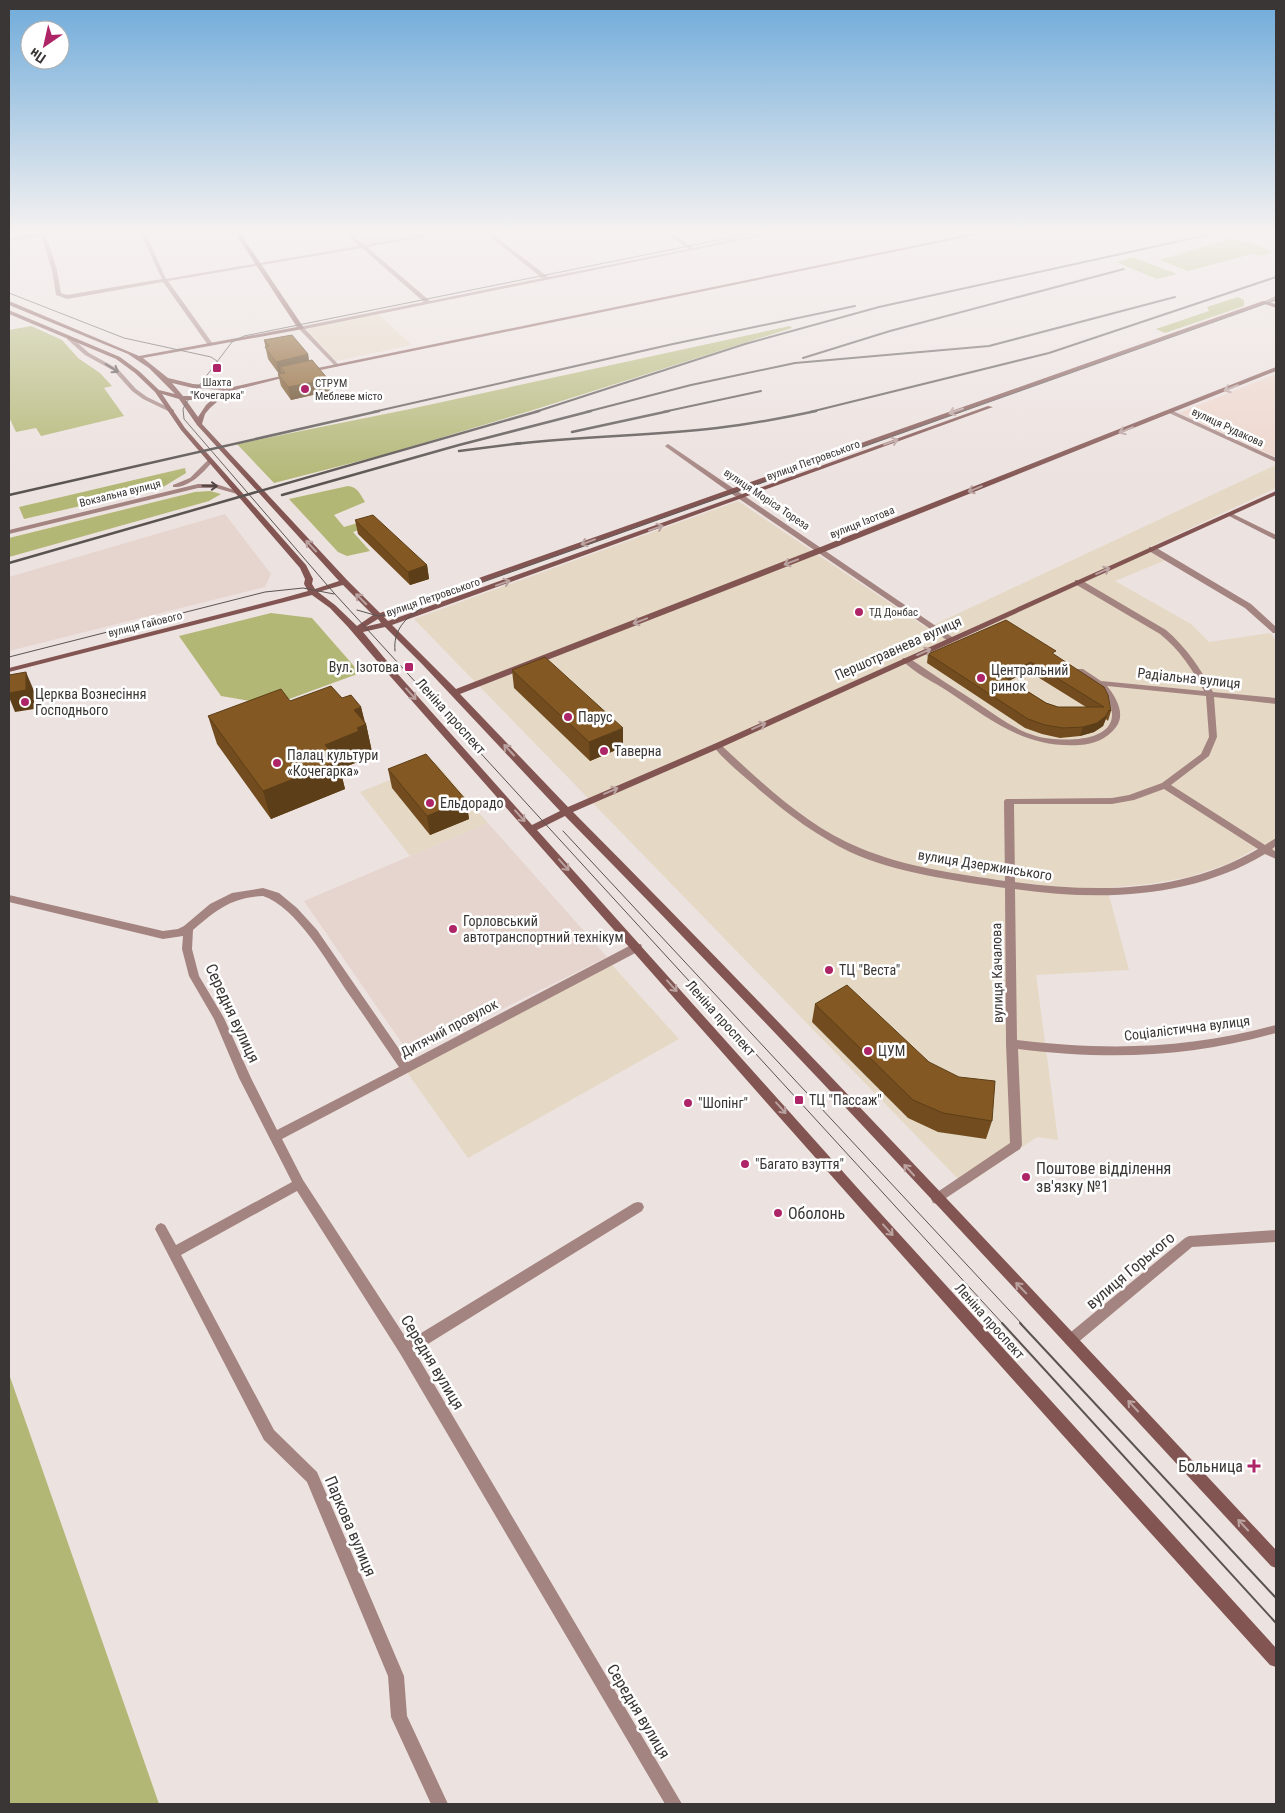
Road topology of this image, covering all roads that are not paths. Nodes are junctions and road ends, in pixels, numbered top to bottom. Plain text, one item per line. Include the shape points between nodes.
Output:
1 (15, 315) edge
2 (38, 315) edge
3 (189, 315) edge
4 (292, 315) edge
5 (366, 315) edge
6 (583, 315) edge
7 (1229, 315) edge
8 (1244, 315) edge
9 (301, 328) junction
10 (69, 338) junction
11 (210, 344) junction
12 (115, 346) junction
13 (199, 346) junction
14 (169, 352) junction
15 (138, 357) junction
16 (336, 365) junction
17 (131, 367) junction
18 (153, 367) junction
19 (1276, 369) edge
20 (125, 379) junction
21 (166, 379) junction
22 (238, 386) junction
23 (214, 388) junction
24 (157, 391) junction
25 (183, 398) junction
26 (172, 411) junction
27 (1171, 412) junction
28 (200, 424) junction
29 (668, 446) dead end
30 (1276, 460) edge
31 (210, 461) junction
32 (731, 491) junction
33 (237, 492) junction
34 (1276, 493) edge
35 (740, 497) junction
36 (1229, 514) junction
37 (9, 526) edge
38 (9, 532) edge
39 (1276, 538) edge
40 (1152, 549) junction
41 (821, 550) junction
42 (344, 582) junction
43 (1078, 582) junction
44 (308, 584) junction
45 (312, 592) junction
46 (286, 600) junction
47 (335, 608) junction
48 (378, 616) junction
49 (996, 619) junction
50 (386, 624) junction
51 (1004, 624) edge
52 (357, 631) junction
53 (1276, 631) edge
54 (952, 640) junction
55 (906, 660) junction
56 (1069, 664) edge
57 (9, 670) edge
58 (1099, 683) junction
59 (454, 692) junction
60 (1210, 694) junction
61 (1276, 701) edge
62 (716, 746) junction
63 (1164, 785) junction
64 (566, 811) junction
65 (532, 829) junction
66 (1276, 841) edge
67 (1267, 850) junction
68 (1276, 856) edge
69 (1010, 886) junction
70 (9, 899) edge
71 (188, 929) junction
72 (637, 947) junction
73 (1276, 1029) edge
74 (1012, 1044) junction
75 (406, 1068) junction
76 (275, 1137) junction
77 (299, 1184) junction
78 (937, 1199) junction
79 (638, 1207) dead end
80 (162, 1229) dead end
81 (1276, 1236) edge
82 (174, 1253) junction
83 (1071, 1340) junction
84 (406, 1350) junction
85 (1276, 1561) edge
86 (1276, 1659) edge
87 (440, 1804) edge
88 (674, 1804) edge

1 - 10 main road, Леніна проспект
2 - 12 main road
3 - 11 street
4 - 9 main road
5 - 9 street
6 - 16 main road
7 -> 32 main road, вулиця Петровського
35 -> 8 main road, вулиця Петровського
9 - 11 main road
9 - 16 street
10 - 17 main road, Леніна проспект via 118,358
10 -> 20 street
11 - 13 main road
12 - 14 main road
12 - 15 main road, Леніна проспект
13 - 14 main road
13 - 18 main road via 165,358
14 - 15 main road
15 - 17 main road
15 - 18 main road, Леніна проспект
16 - 22 main road
17 - 20 street
17 - 24 main road, Леніна проспект
18 - 21 main road, Леніна проспект
19 -> 27 main road, вулиця Ізотова
20 - 26 street via 145,398
21 - 23 main road
21 - 25 main road, Леніна проспект
22 - 23 main road
22 - 25 main road via 206,396
22 - 28 main road via 204,410
23 - 25 main road
24 - 25 main road
24 - 26 main road, Леніна проспект
25 - 26 main road
25 - 28 main road, Леніна проспект
26 - 31 main road, Леніна проспект
27 - 30 street, вулиця Рудакова
27 -> 41 main road, вулиця Ізотова
42 -> 28 main road, Леніна проспект
29 - 32 street, вулиця Моріса Тореза
31 - 33 main road, Леніна проспект
31 - 37 street, Вокзальна вулиця via 192,479 177,485
32 - 35 street, вулиця Моріса Тореза
32 -> 48 main road, вулиця Петровського
38 -> 33 street, Вокзальна вулиця via 198,486 216,486
33 - 44 main road, Леніна проспект via 303,567 310,579
34 - 36 main road, Першотравнева вулиця
35 - 41 street, вулиця Моріса Тореза
50 -> 35 main road, вулиця Петровського
36 - 39 street
36 - 40 main road, Першотравнева вулиця
43 -> 40 main road, Першотравнева вулиця
40 - 53 street via 1248,606
41 - 54 street, вулиця Моріса Тореза
41 -> 59 main road, вулиця Ізотова
42 - 45 main road
48 -> 42 main road, Леніна проспект
43 - 49 main road, Першотравнева вулиця
43 - 60 street via 1173,640 1198,672
44 - 45 main road, Леніна проспект
44 - 46 main road
45 - 46 main road
45 - 47 main road, Леніна проспект
46 - 47 main road via 311,598
46 - 57 main road, вулиця Гайового
47 - 52 main road, Леніна проспект
48 - 50 main road, Леніна проспект
48 - 52 main road, вулиця Петровського
49 - 51 street
49 - 54 main road, Першотравнева вулиця
50 - 52 main road, вулиця Петровського
50 - 59 main road, Леніна проспект
52 -> 65 main road, Леніна проспект
55 -> 54 main road, Першотравнева вулиця
55 - 58 street via 1010,729 1055,742 1099,738 1110,731 1116,722 1116,709
62 -> 55 main road, Першотравнева вулиця
56 - 58 street
58 - 60 street, Радіальна вулиця
64 -> 59 main road, Леніна проспект
60 - 61 street, Радіальна вулиця
60 - 63 street via 1213,738 1210,748 1205,756
64 -> 62 main road, Першотравнева вулиця
62 - 69 street, вулиця Дзержинського via 790,810 821,832 856,850 928,871
63 - 67 street
63 - 69 street, вулиця Качалова via 1144,794 1112,801 1010,801
64 - 65 main road, Першотравнева вулиця
78 -> 64 main road, Леніна проспект via 698,944
65 -> 72 main road, Леніна проспект
66 - 67 street, вулиця Дзержинського
67 - 68 street
67 - 69 street, вулиця Дзержинського via 1223,872 1181,885 1097,892
69 - 74 street, вулиця Качалова
70 - 71 street via 163,935
71 - 75 street via 214,907 236,896 263,892 275,896 313,933
71 - 76 street, Середня вулиця via 188,949 194,976 218,1018
72 - 75 street, Дитячий провулок
72 -> 86 main road, Леніна проспект
73 - 74 street, Соціалістична вулиця via 1217,1042 1116,1052
74 - 78 street, вулиця Качалова via 1016,1145
75 - 76 street, Дитячий провулок
76 - 77 street, Середня вулиця
77 - 82 street
77 - 84 street, Середня вулиця
83 -> 78 main road, Леніна проспект
79 - 84 street
80 - 82 street, Паркова вулиця
81 - 83 street, вулиця Горького via 1189,1242
82 - 87 street, Паркова вулиця via 269,1435 312,1477 396,1676 399,1717
85 -> 83 main road, Леніна проспект
84 - 88 street, Середня вулиця

